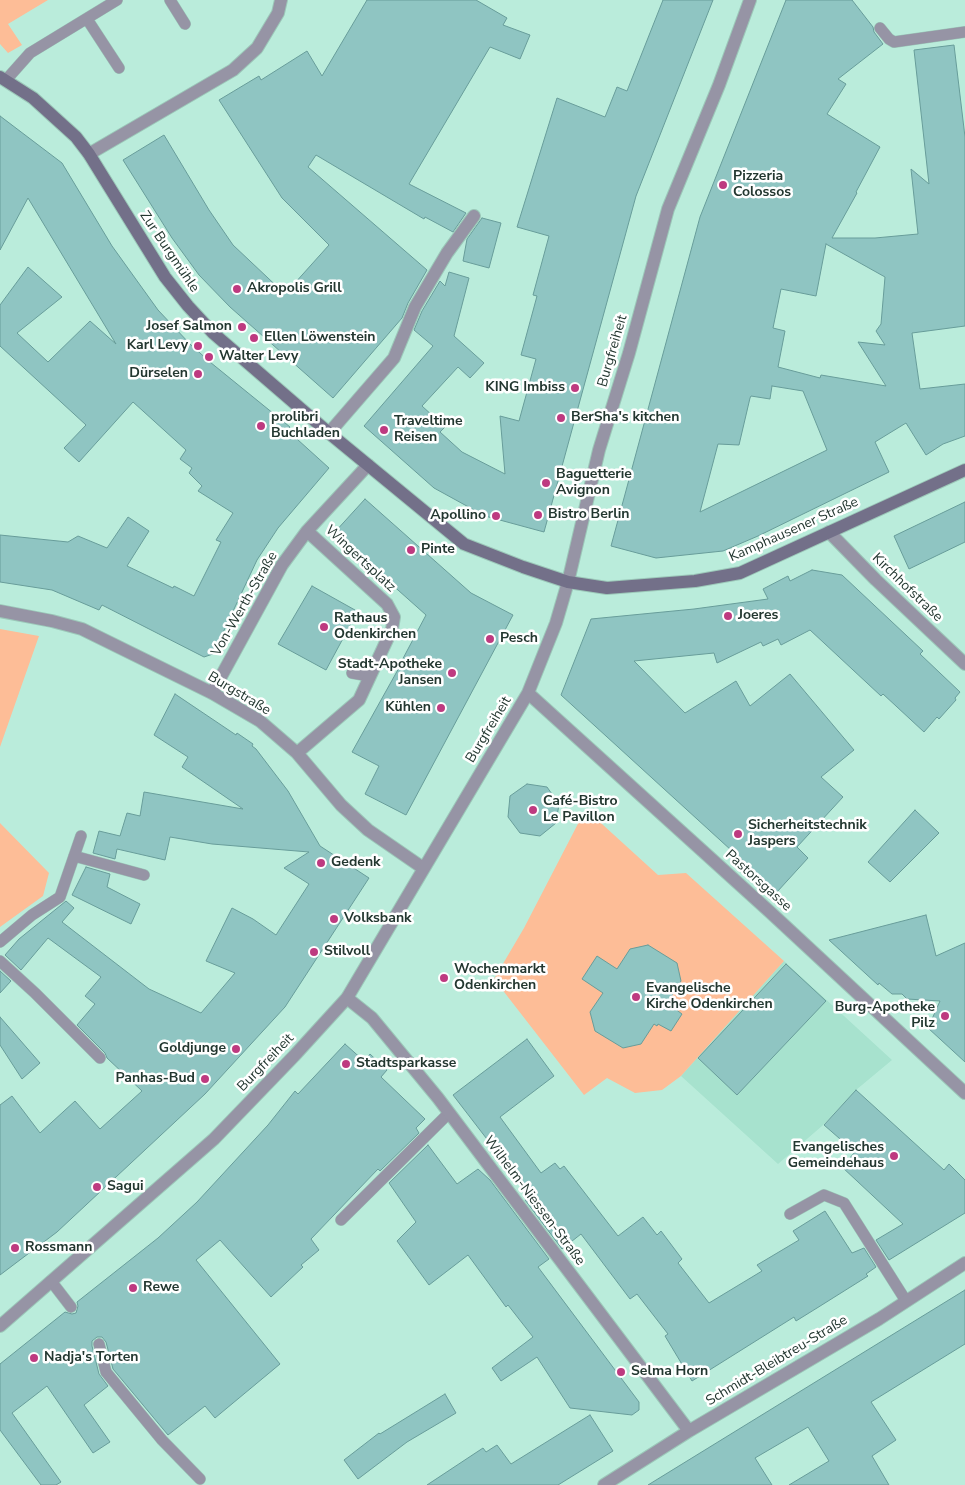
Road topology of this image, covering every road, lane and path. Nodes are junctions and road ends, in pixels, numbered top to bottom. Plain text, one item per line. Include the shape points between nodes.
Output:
1 (117, 0) edge
2 (170, 0) edge
3 (282, 0) edge
4 (750, 0) edge
5 (87, 19) junction
6 (185, 24) dead end
7 (880, 28) dead end
8 (965, 32) edge
9 (119, 68) dead end
10 (3, 79) edge
11 (89, 154) junction
12 (474, 216) dead end
13 (329, 433) junction
14 (368, 465) junction
15 (965, 470) edge
16 (307, 531) junction
17 (829, 532) junction
18 (568, 582) junction
19 (0, 612) edge
20 (965, 664) edge
21 (352, 674) dead end
22 (369, 676) junction
23 (212, 693) junction
24 (528, 693) junction
25 (297, 753) junction
26 (81, 836) dead end
27 (74, 856) junction
28 (423, 868) junction
29 (144, 876) dead end
30 (0, 942) edge
31 (0, 961) edge
32 (347, 998) junction
33 (100, 1058) dead end
34 (965, 1093) edge
35 (449, 1113) junction
36 (790, 1214) dead end
37 (340, 1220) dead end
38 (965, 1264) edge
39 (51, 1281) junction
40 (906, 1301) junction
41 (27, 1302) junction
42 (71, 1307) dead end
43 (0, 1316) edge
44 (0, 1326) edge
45 (99, 1344) dead end
46 (689, 1430) junction
47 (200, 1479) dead end
48 (604, 1485) edge

1 - 5 lane
2 - 6 lane
3 - 11 street via 278,13 256,48 233,70
4 - 18 street, Burgfreiheit via 668,209 599,450
5 - 9 lane
5 - 10 lane via 30,53
7 - 8 lane via 894,42
10 - 11 main road, Zur Burgmühle via 52,114
11 - 13 main road, Zur Burgmühle via 165,277 188,306 213,333
12 - 13 street via 447,253 416,307 394,358
13 - 14 main road, Zur Burgmühle
14 - 16 street, Von-Werth-Straße
14 - 18 main road, Zur Burgmühle via 464,544
15 - 17 main road, Kamphausener Straße
16 - 22 street, Wingertsplatz via 387,604 394,617 392,629
16 - 23 street, Von-Werth-Straße via 282,565
17 - 18 main road, Kamphausener Straße via 740,573 695,581 607,588
17 - 20 street, Kirchhofstraße
18 - 24 street, Burgfreiheit via 556,624
19 - 23 street, Burgstraße via 82,629
21 - 22 lane
22 - 25 street, Wingertsplatz via 359,700
23 - 25 street, Burgstraße via 260,721
24 - 28 street, Burgfreiheit
24 - 34 street, Pastorsgasse
25 - 28 street, Burgstraße via 368,830
26 - 27 lane
27 - 29 lane
27 - 30 lane via 60,897
28 - 32 street, Burgfreiheit
31 - 33 lane
32 - 35 street, Wilhelm-Niessen-Straße via 372,1018
32 - 39 street, Burgfreiheit via 214,1139
35 - 37 lane
35 - 46 street, Wilhelm-Niessen-Straße
36 - 40 lane via 824,1195 844,1203
38 - 40 street, Schmidt-Bleibtreu-Straße
39 - 41 street, Burgfreiheit
39 - 42 lane
40 - 46 street, Schmidt-Bleibtreu-Straße
41 - 43 street
41 - 44 street, Burgfreiheit
45 - 47 lane via 106,1372 162,1440
46 - 48 street, Schmidt-Bleibtreu-Straße

